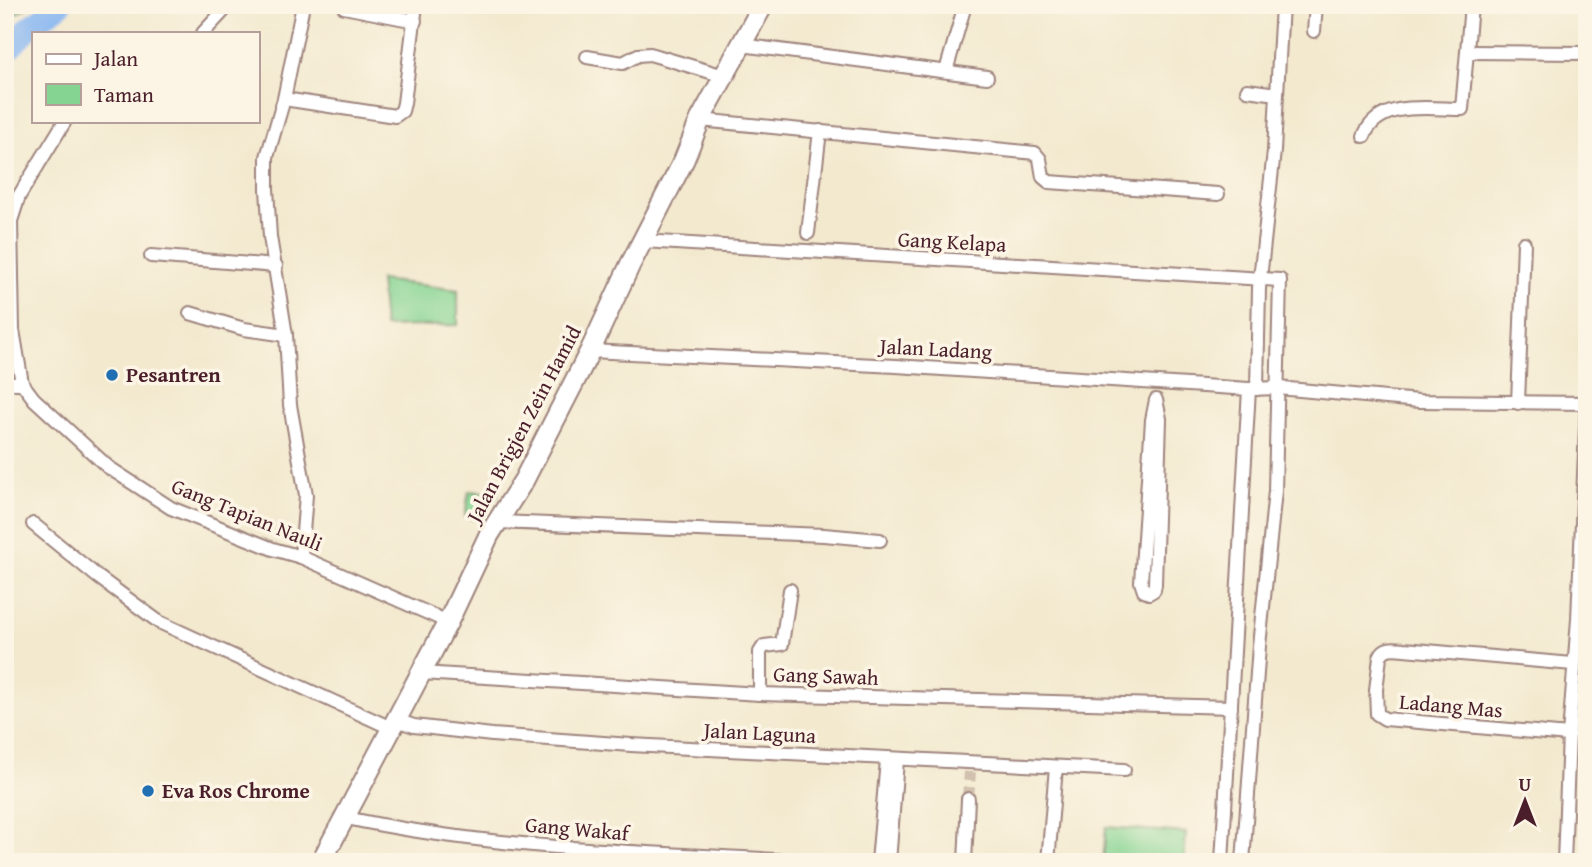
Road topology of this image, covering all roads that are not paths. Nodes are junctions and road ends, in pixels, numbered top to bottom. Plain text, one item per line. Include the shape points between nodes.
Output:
1 (229, 5) edge
2 (303, 5) edge
3 (416, 5) edge
4 (762, 5) edge
5 (965, 5) edge
6 (1282, 5) edge
7 (1316, 5) edge
8 (1471, 5) edge
9 (344, 7) dead end
10 (415, 21) junction
11 (1314, 31) dead end
12 (204, 32) edge
13 (741, 45) junction
14 (1467, 52) junction
15 (1587, 53) edge
16 (587, 57) dead end
17 (946, 71) junction
18 (724, 76) junction
19 (987, 77) dead end
20 (1247, 90) dead end
21 (1277, 93) junction
22 (284, 99) junction
23 (699, 120) junction
24 (64, 122) edge
25 (820, 131) junction
26 (1364, 135) dead end
27 (1218, 194) dead end
28 (808, 233) dead end
29 (643, 241) junction
30 (1524, 243) dead end
31 (151, 257) dead end
32 (276, 266) junction
33 (1260, 279) junction
34 (190, 313) dead end
35 (286, 335) junction
36 (590, 351) junction
37 (5, 383) edge
38 (22, 383) junction
39 (1156, 383) junction
40 (1278, 388) junction
41 (1253, 389) junction
42 (1518, 403) junction
43 (497, 522) junction
44 (33, 524) dead end
45 (880, 540) dead end
46 (301, 557) junction
47 (1150, 559) dead end
48 (790, 590) dead end
49 (1582, 619) edge
50 (448, 622) junction
51 (1573, 664) junction
52 (421, 673) junction
53 (760, 694) junction
54 (1231, 707) junction
55 (393, 724) junction
56 (1569, 735) junction
57 (892, 760) junction
58 (1056, 767) junction
59 (1124, 770) dead end
60 (968, 799) tunnel mouth
61 (342, 817) junction
62 (321, 862) edge
63 (811, 862) edge
64 (878, 862) edge
65 (889, 862) edge
66 (965, 862) edge
67 (1048, 862) edge
68 (1222, 862) edge
69 (1243, 862) edge
70 (1564, 862) edge

1 - 12 street
2 - 22 street
3 - 10 street
4 - 13 main road, Jalan Brigjen Zein Hamid
5 - 17 street
6 - 21 street
7 - 11 street
8 - 14 street
9 - 10 street
10 - 22 street via 404,103 395,116
13 - 17 street
13 - 18 main road, Jalan Brigjen Zein Hamid
14 - 15 street
14 - 26 street via 1462,109 1412,108 1384,114 1369,123
16 - 18 street via 623,63 650,54
17 - 19 street
18 - 23 main road, Jalan Brigjen Zein Hamid
20 - 21 street
21 - 33 street
22 - 32 street via 267,157 267,206
23 - 25 street
23 - 29 main road, Jalan Brigjen Zein Hamid
24 - 38 street via 19,196 11,221 13,330
25 - 27 street via 1035,153 1048,182
25 - 28 street
29 - 33 street, Gang Kelapa
29 - 36 main road, Jalan Brigjen Zein Hamid
30 - 42 street
31 - 32 street
32 - 35 street
33 - 40 street via 1280,280
33 - 41 street
34 - 35 street via 244,329
35 - 46 street via 290,405 306,495
36 - 39 street, Jalan Ladang
36 - 43 main road, Jalan Brigjen Zein Hamid via 524,480
37 - 38 street
38 - 46 street, Gang Tapian Nauli via 108,467 171,508
39 - 41 street, Jalan Ladang
39 - 47 street
40 - 41 street, Jalan Ladang
40 - 42 street, Jalan Ladang via 1419,401
40 - 69 street via 1275,491
41 - 54 street
42 - 49 street, Jalan Ladang via 1587,403
43 - 45 street
43 - 50 main road, Jalan Brigjen Zein Hamid
44 - 55 street, Jalan Laguna via 159,622
46 - 50 street, Gang Tapian Nauli
48 - 53 street via 782,644 764,646 760,652
49 - 51 street
50 - 52 main road, Jalan Brigjen Zein Hamid
51 - 56 street
51 - 56 street, Ladang Mas via 1388,649 1380,657 1376,690 1377,713 1385,719
52 - 53 street, Gang Sawah
52 - 55 main road, Jalan Brigjen Zein Hamid
53 - 54 street, Gang Sawah
54 - 68 street
55 - 57 street, Jalan Laguna via 492,735
55 - 61 main road, Jalan Brigjen Zein Hamid
56 - 70 street
57 - 58 street, Jalan Laguna via 970,767
57 - 64 street
57 - 65 street
58 - 59 street, Jalan Laguna
58 - 67 street
60 - 66 street
61 - 62 main road, Jalan Brigjen Zein Hamid
61 - 63 street, Gang Wakaf via 399,830 538,846

